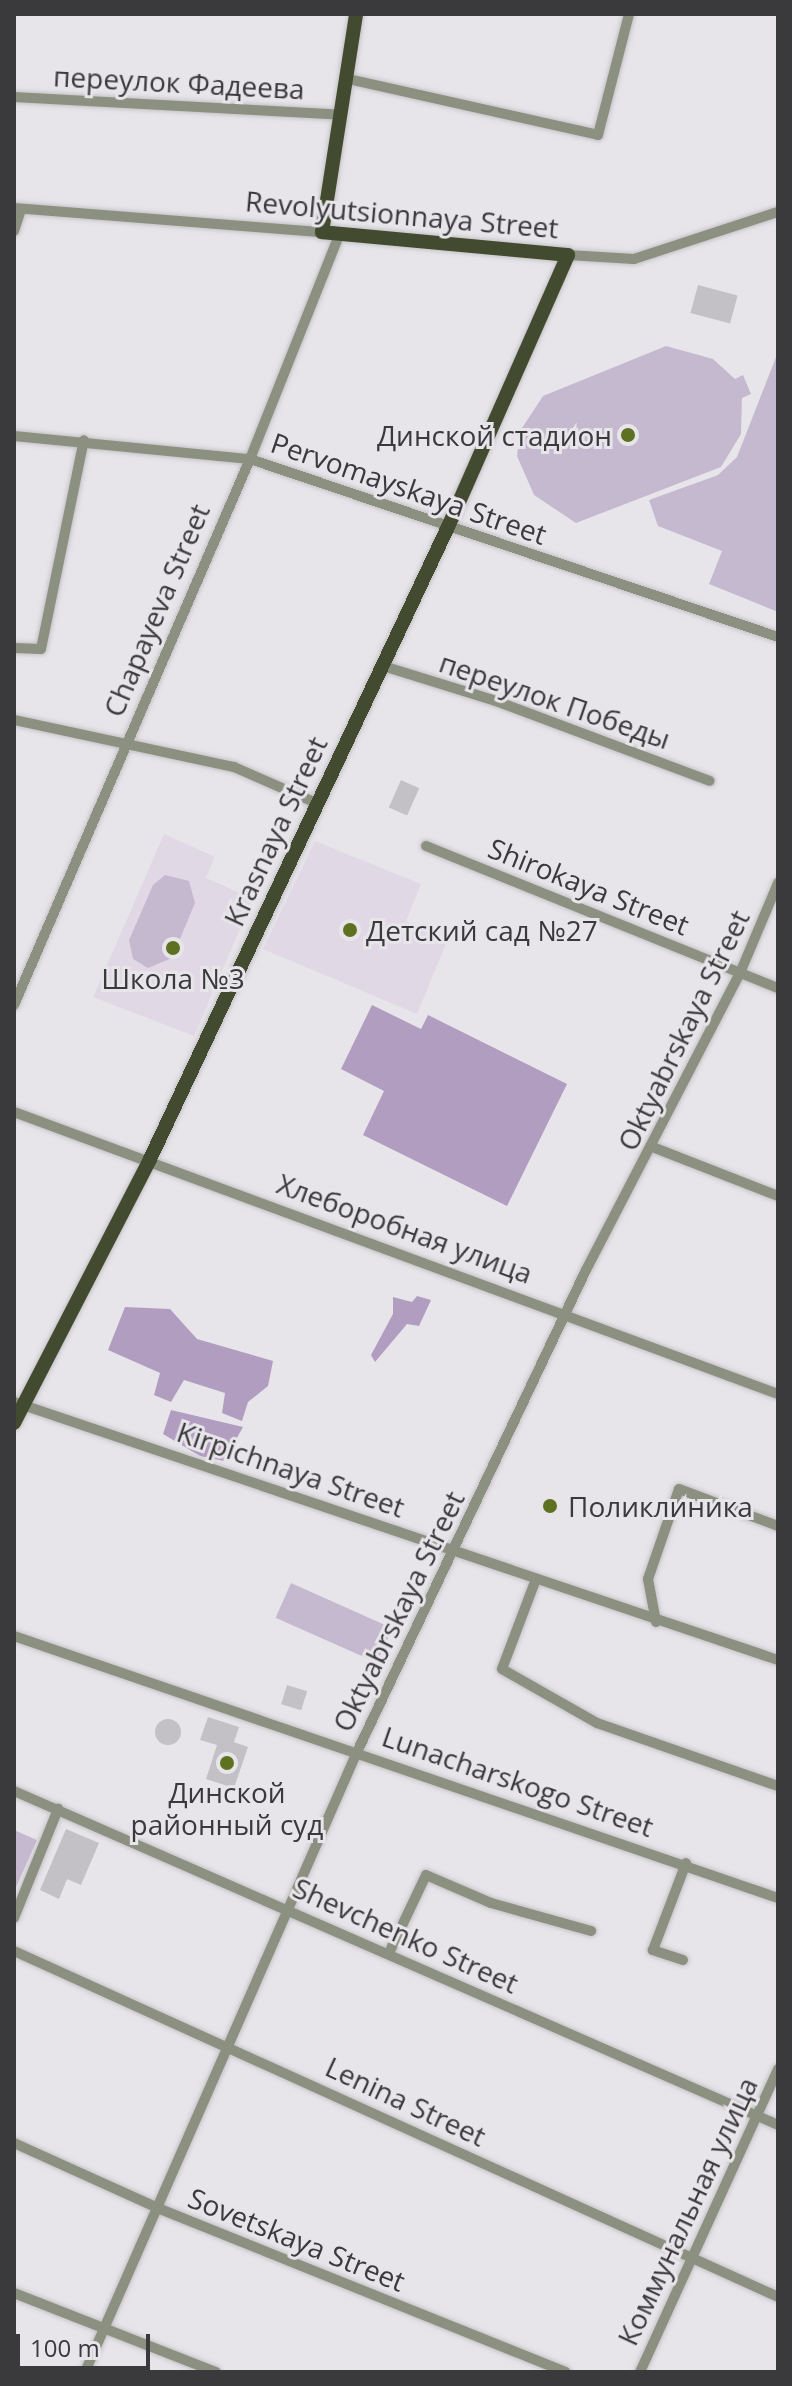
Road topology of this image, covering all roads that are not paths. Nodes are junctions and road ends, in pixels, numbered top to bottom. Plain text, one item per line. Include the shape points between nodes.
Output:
1 (356, 14) edge
2 (629, 14) edge
3 (348, 79) junction
4 (14, 97) edge
5 (342, 115) junction
6 (18, 208) edge
7 (778, 212) edge
8 (14, 231) edge
9 (322, 232) junction
10 (340, 233) junction
11 (568, 255) junction
12 (14, 436) edge
13 (84, 440) junction
14 (250, 459) junction
15 (448, 527) junction
16 (778, 637) edge
17 (14, 648) edge
18 (383, 666) junction
19 (14, 720) edge
20 (129, 741) junction
21 (710, 781) dead end
22 (316, 803) junction
23 (426, 846) dead end
24 (778, 883) edge
25 (740, 973) junction
26 (778, 988) edge
27 (14, 1005) edge
28 (14, 1112) edge
29 (655, 1148) junction
30 (150, 1159) junction
31 (778, 1196) edge
32 (568, 1314) junction
33 (778, 1394) edge
34 (18, 1404) edge
35 (14, 1423) edge
36 (778, 1526) edge
37 (453, 1550) junction
38 (536, 1579) junction
39 (656, 1622) junction
40 (14, 1636) edge
41 (778, 1660) edge
42 (357, 1752) junction
43 (778, 1786) edge
44 (14, 1791) edge
45 (58, 1809) junction
46 (686, 1863) junction
47 (778, 1898) edge
48 (288, 1909) junction
49 (14, 1918) edge
50 (591, 1931) dead end
51 (14, 1951) edge
52 (389, 1953) junction
53 (683, 1960) dead end
54 (231, 2047) junction
55 (778, 2069) edge
56 (757, 2116) junction
57 (778, 2125) edge
58 (14, 2143) edge
59 (160, 2209) junction
60 (693, 2258) junction
61 (14, 2293) edge
62 (778, 2297) edge
63 (106, 2330) junction
64 (85, 2372) edge
65 (216, 2372) edge
66 (565, 2372) edge
67 (640, 2372) edge

1 - 3 main road
2 - 3 street via 598,135
3 - 5 main road
4 - 5 street, переулок Фадеева
5 - 9 main road
6 - 8 street
6 - 9 street, Revolyutsionnaya Street
7 - 11 street, Revolyutsionnaya Street via 634,259
9 - 10 main road, Revolyutsionnaya Street
10 - 11 main road, Revolyutsionnaya Street
10 - 14 street, Chapayeva Street
11 - 15 main road, Krasnaya Street
12 - 13 street, Pervomayskaya Street
13 - 14 street, Pervomayskaya Street
13 - 17 street via 41,649
14 - 15 street, Pervomayskaya Street
14 - 20 street, Chapayeva Street via 196,574
15 - 16 street, Pervomayskaya Street
15 - 18 main road, Krasnaya Street
18 - 21 street, переулок Победы via 496,701
18 - 22 main road, Krasnaya Street
19 - 20 street
20 - 22 street via 234,767
20 - 27 street, Chapayeva Street
22 - 30 main road, Krasnaya Street
23 - 25 street, Shirokaya Street
24 - 25 street, Oktyabrskaya Street
25 - 26 street, Shirokaya Street
25 - 29 street, Oktyabrskaya Street
28 - 30 street, Хлеборобная улица
29 - 31 street
29 - 32 street, Oktyabrskaya Street
30 - 32 street, Хлеборобная улица
30 - 34 main road, Krasnaya Street
32 - 33 street, Хлеборобная улица
32 - 37 street, Oktyabrskaya Street
34 - 35 main road, Krasnaya Street
34 - 37 street, Kirpichnaya Street
36 - 39 street via 679,1489 648,1579
37 - 38 street, Kirpichnaya Street
37 - 42 street, Oktyabrskaya Street
38 - 39 street, Kirpichnaya Street
38 - 43 street via 502,1669 597,1723
39 - 41 street, Kirpichnaya Street
40 - 42 street, Lunacharskogo Street
42 - 46 street, Lunacharskogo Street
42 - 48 street, Oktyabrskaya Street
44 - 45 street, Shevchenko Street
45 - 48 street, Shevchenko Street
45 - 49 street
46 - 47 street, Lunacharskogo Street
46 - 53 street via 653,1950
48 - 52 street, Shevchenko Street
48 - 54 street, Oktyabrskaya Street
50 - 52 street via 491,1903 426,1875
51 - 54 street, Lenina Street
52 - 56 street, Shevchenko Street
54 - 59 street, Oktyabrskaya Street
54 - 60 street, Lenina Street
55 - 56 street, Коммунальная улица
56 - 57 street, Shevchenko Street
56 - 60 street, Коммунальная улица
58 - 59 street, Sovetskaya Street
59 - 63 street, Oktyabrskaya Street
59 - 66 street, Sovetskaya Street
60 - 62 street, Lenina Street
60 - 67 street, Коммунальная улица
61 - 63 street
63 - 64 street, Oktyabrskaya Street
63 - 65 street

